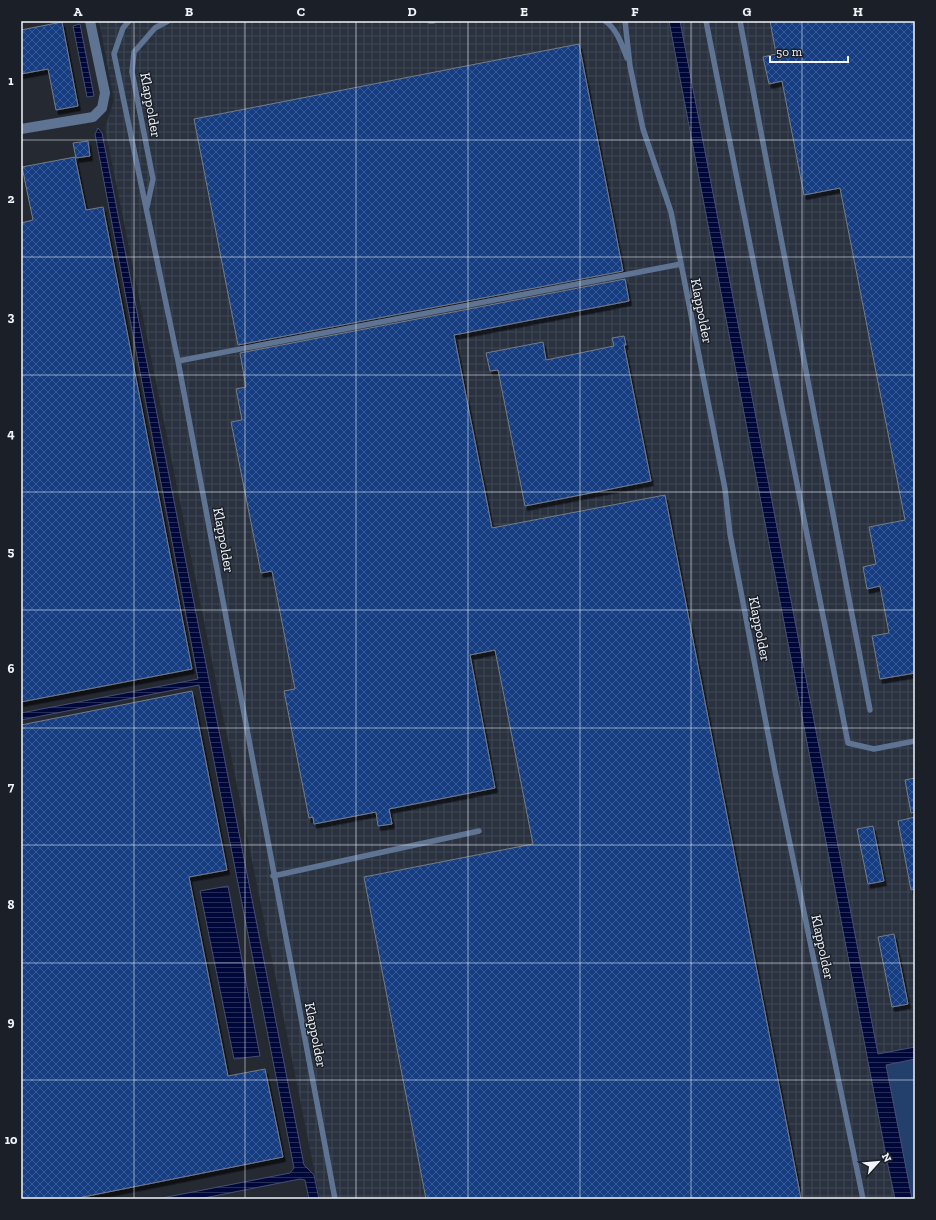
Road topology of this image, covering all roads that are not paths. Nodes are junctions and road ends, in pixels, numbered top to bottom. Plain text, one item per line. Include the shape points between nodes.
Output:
1 (90, 21) edge
2 (129, 21) edge
3 (168, 21) edge
4 (430, 21) edge
5 (434, 21) edge
6 (605, 21) edge
7 (625, 21) edge
8 (706, 21) edge
9 (740, 21) edge
10 (630, 66) junction
11 (21, 129) edge
12 (146, 209) junction
13 (681, 264) junction
14 (178, 361) junction
15 (870, 710) dead end
16 (915, 741) edge
17 (478, 831) dead end
18 (274, 876) junction
19 (335, 1199) edge
20 (863, 1199) edge

1 - 11 street via 104,93 102,108 93,117
2 - 12 lane, Klappolder via 123,28 114,54
3 - 12 lane, Klappolder via 155,28 134,52 132,72 153,179
4 - 5 lane
6 - 10 lane, Klappolder via 618,36
7 - 10 lane, Klappolder
8 - 16 lane via 848,743 874,749
9 - 15 lane
10 - 13 lane, Klappolder via 643,128 671,212
12 - 14 lane, Klappolder
13 - 14 lane
13 - 20 lane, Klappolder via 725,489 730,534 776,776
14 - 18 lane, Klappolder
17 - 18 lane
18 - 19 lane, Klappolder

